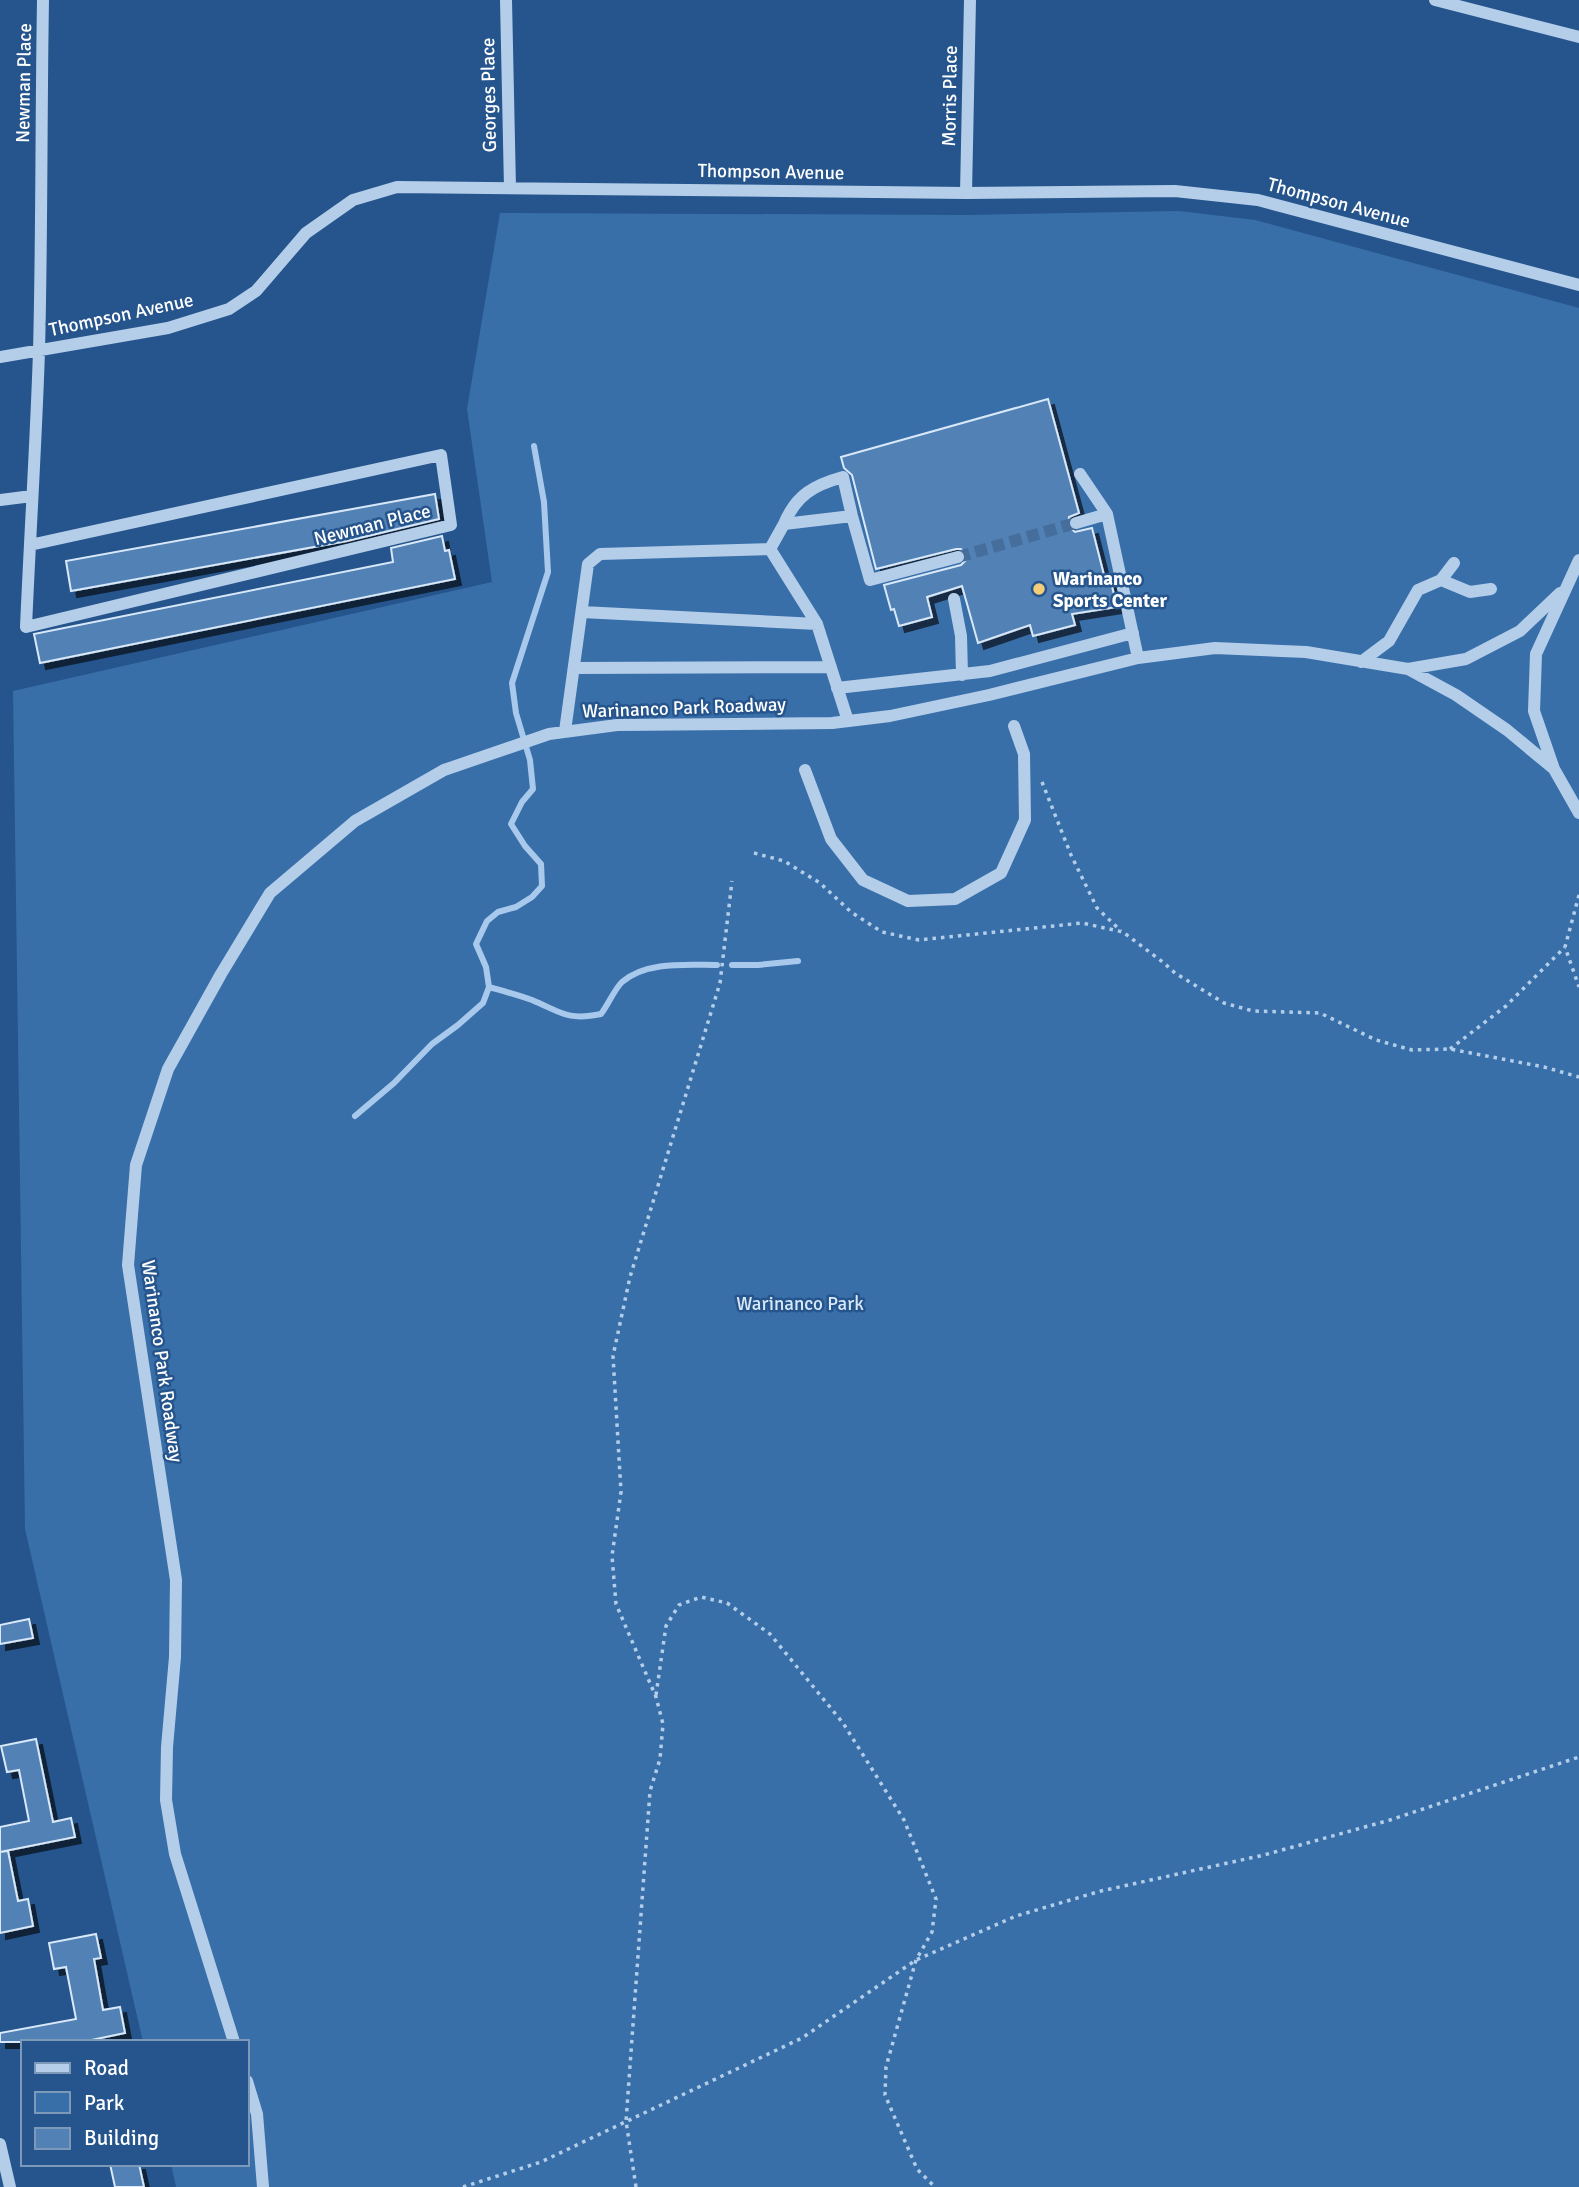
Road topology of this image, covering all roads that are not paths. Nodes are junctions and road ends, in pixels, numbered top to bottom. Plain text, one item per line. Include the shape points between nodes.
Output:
1 (43, 0) edge
2 (506, 0) edge
3 (970, 0) edge
4 (1435, 0) edge
5 (1579, 37) edge
6 (510, 188) junction
7 (966, 192) junction
8 (1579, 285) edge
9 (38, 350) junction
10 (0, 357) edge
11 (1080, 474) dead end
12 (32, 496) junction
13 (0, 500) edge
14 (1107, 514) junction
15 (852, 516) junction
16 (1076, 523) tunnel mouth
17 (784, 524) junction
18 (30, 545) junction
19 (770, 549) junction
20 (958, 557) tunnel mouth
21 (1579, 560) edge
22 (1454, 563) dead end
23 (1441, 580) junction
24 (1565, 588) junction
25 (1491, 589) dead end
26 (954, 599) dead end
27 (582, 612) junction
28 (817, 624) junction
29 (1133, 633) junction
30 (1138, 658) junction
31 (1361, 662) junction
32 (831, 667) junction
33 (574, 668) junction
34 (1408, 669) junction
35 (962, 675) junction
36 (837, 688) junction
37 (848, 721) junction
38 (1014, 726) dead end
39 (565, 731) junction
40 (1554, 769) junction
41 (805, 770) dead end
42 (1579, 813) edge
43 (233, 2040) edge
44 (248, 2084) edge
45 (0, 2144) edge
46 (10, 2187) edge
47 (263, 2187) edge

1 - 9 street, Newman Place
2 - 6 street, Georges Place
3 - 7 street, Morris Place
4 - 5 street
6 - 7 street, Thompson Avenue
6 - 9 street, Thompson Avenue via 397,187 353,201 306,233 256,291 229,309 169,328
7 - 8 street, Thompson Avenue via 1175,191 1258,200
9 - 10 street, Thompson Avenue
9 - 12 street, Newman Place
11 - 14 street
12 - 13 street
12 - 18 street, Newman Place
14 - 16 street
14 - 29 street
15 - 17 street
15 - 17 street via 843,477 806,493 792,506
15 - 20 street via 870,580
17 - 19 street
18 - 18 street, Newman Place via 26,627 451,525 440,455
19 - 27 street via 600,554 589,564
19 - 28 street
21 - 24 street, Warinanco Park Roadway
22 - 23 street
23 - 25 street via 1470,592
23 - 31 street via 1418,590 1389,641
24 - 34 street, Warinanco Park Roadway via 1520,631 1466,659
24 - 40 street, Warinanco Park Roadway via 1536,654 1534,711
26 - 35 street
27 - 28 street
27 - 33 street
28 - 32 street
29 - 30 street
29 - 35 street
30 - 31 street, Warinanco Park Roadway via 1215,648 1306,652
30 - 37 street, Warinanco Park Roadway via 965,700
31 - 34 street, Warinanco Park Roadway
32 - 33 street
32 - 36 street
33 - 39 street
34 - 40 street, Warinanco Park Roadway via 1497,723
35 - 36 street
36 - 37 street
37 - 39 street, Warinanco Park Roadway via 617,725
38 - 41 street via 1024,754 1025,820 1001,873 955,899 908,901 863,880 831,839
39 - 43 street, Warinanco Park Roadway via 444,770 355,821 270,894 168,1069 136,1165 128,1265 176,1580 166,1800 175,1854
40 - 42 street, Warinanco Park Roadway
44 - 47 street via 257,2114
45 - 46 street

